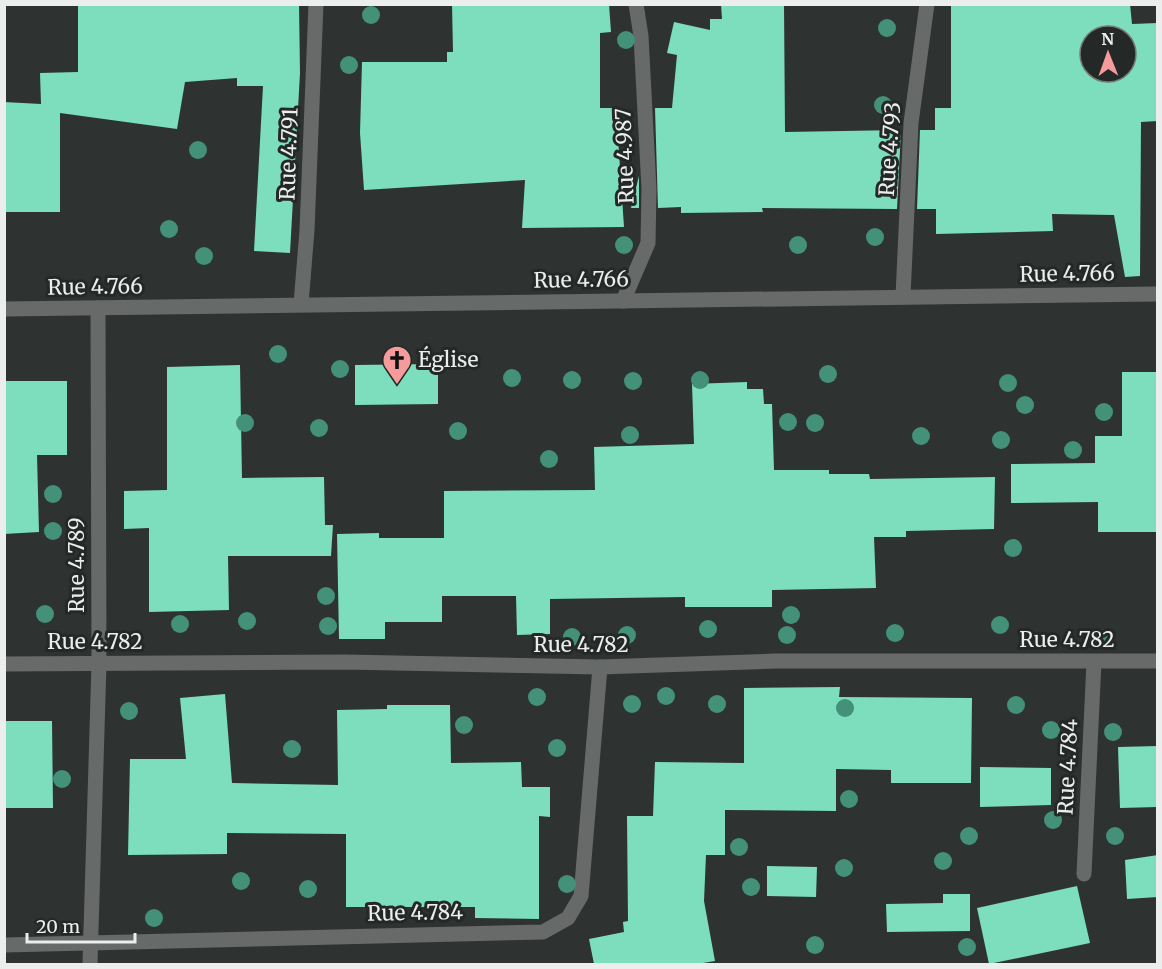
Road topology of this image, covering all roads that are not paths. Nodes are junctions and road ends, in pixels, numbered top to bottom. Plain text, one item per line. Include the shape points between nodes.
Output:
1 (316, 4) edge
2 (636, 4) edge
3 (927, 4) edge
4 (1158, 294) edge
5 (903, 296) junction
6 (623, 300) junction
7 (301, 304) junction
8 (4, 309) edge
9 (98, 309) junction
10 (1158, 661) edge
11 (1094, 662) junction
12 (99, 663) junction
13 (4, 664) edge
14 (600, 667) junction
15 (1084, 874) dead end
16 (90, 942) junction
17 (4, 945) edge
18 (90, 964) edge

1 - 7 street, Rue 4.791
2 - 6 street, Rue 4.987 via 649,177 648,243
3 - 5 street, Rue 4.793 via 911,123
4 - 5 street, Rue 4.766
5 - 6 street, Rue 4.766
6 - 7 street, Rue 4.766
7 - 9 street, Rue 4.766
8 - 9 street, Rue 4.766
9 - 12 street, Rue 4.789
10 - 11 street, Rue 4.782
11 - 14 street, Rue 4.782 via 776,662
11 - 15 street, Rue 4.784
12 - 13 street, Rue 4.782
12 - 14 street, Rue 4.782
12 - 16 street, Rue 4.789
14 - 16 street, Rue 4.784 via 581,896 568,918 543,932
16 - 17 street, Rue 4.784
16 - 18 street, Rue 4.789

